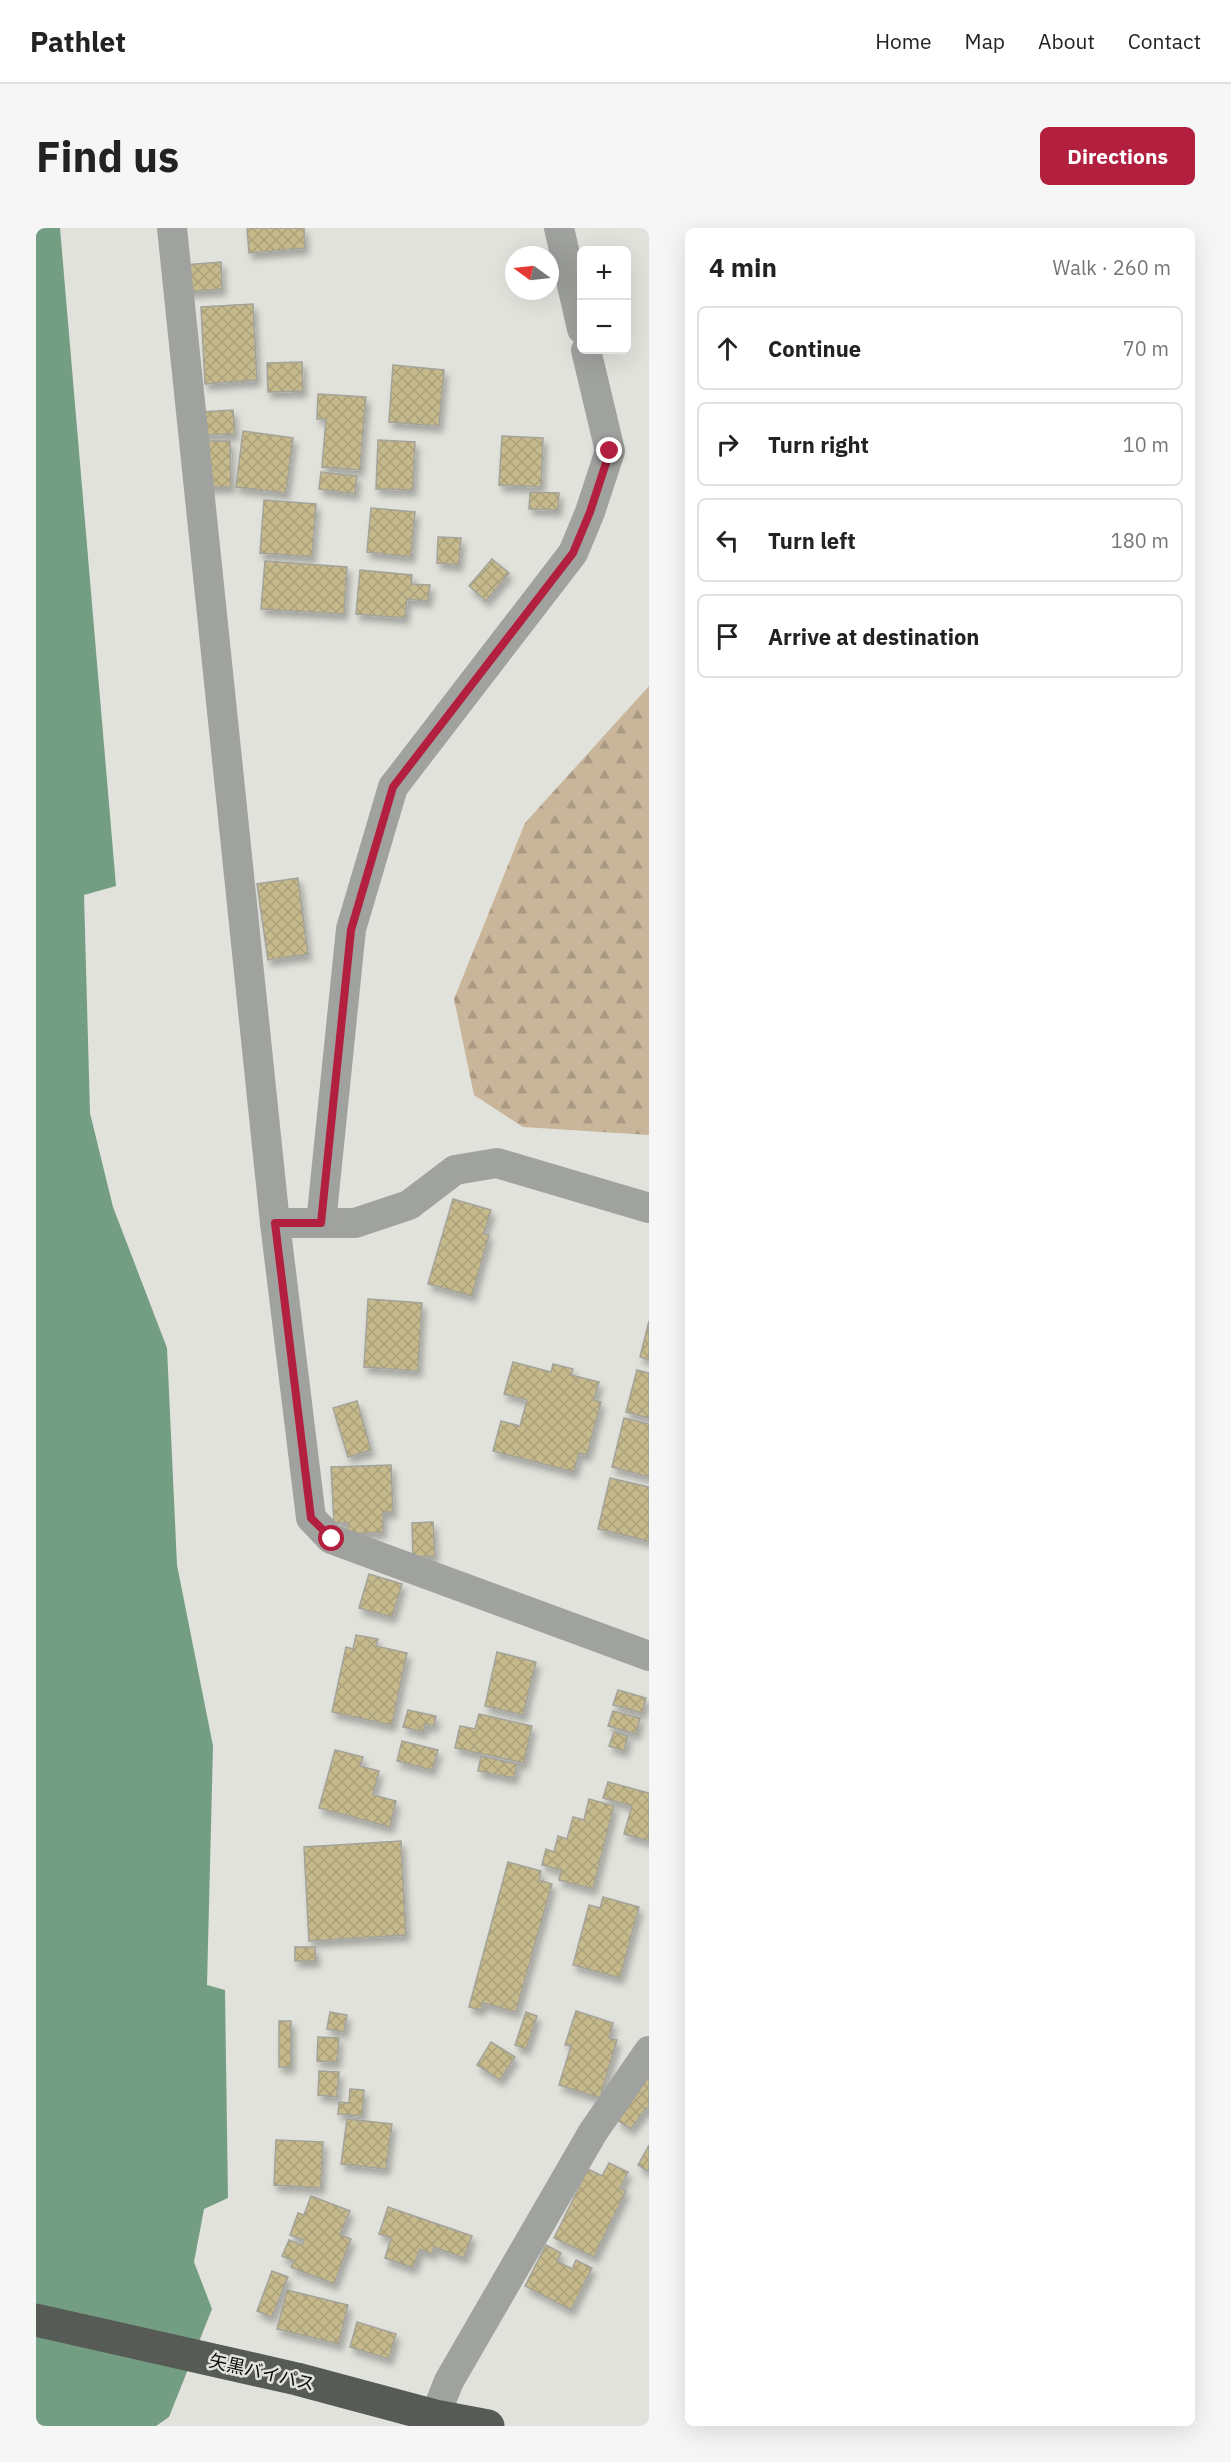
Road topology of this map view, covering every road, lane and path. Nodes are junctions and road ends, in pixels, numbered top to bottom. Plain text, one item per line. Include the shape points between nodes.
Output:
1 (172, 228) edge
2 (559, 228) edge
3 (577, 307) edge
4 (587, 354) edge
5 (649, 1208) edge
6 (275, 1223) junction
7 (321, 1223) junction
8 (649, 1656) edge
9 (649, 2051) edge
10 (36, 2320) edge
11 (435, 2416) junction
12 (488, 2426) edge

1 - 6 street
2 - 3 street
4 - 7 street via 610,451 573,553 393,787 351,930
5 - 7 street via 497,1163 455,1170 409,1205 355,1223
6 - 7 street
6 - 8 street via 311,1518 332,1539
9 - 11 street via 593,2132 449,2381
10 - 11 highway, 矢黒バイパス via 297,2379
11 - 12 highway, 矢黒バイパス

